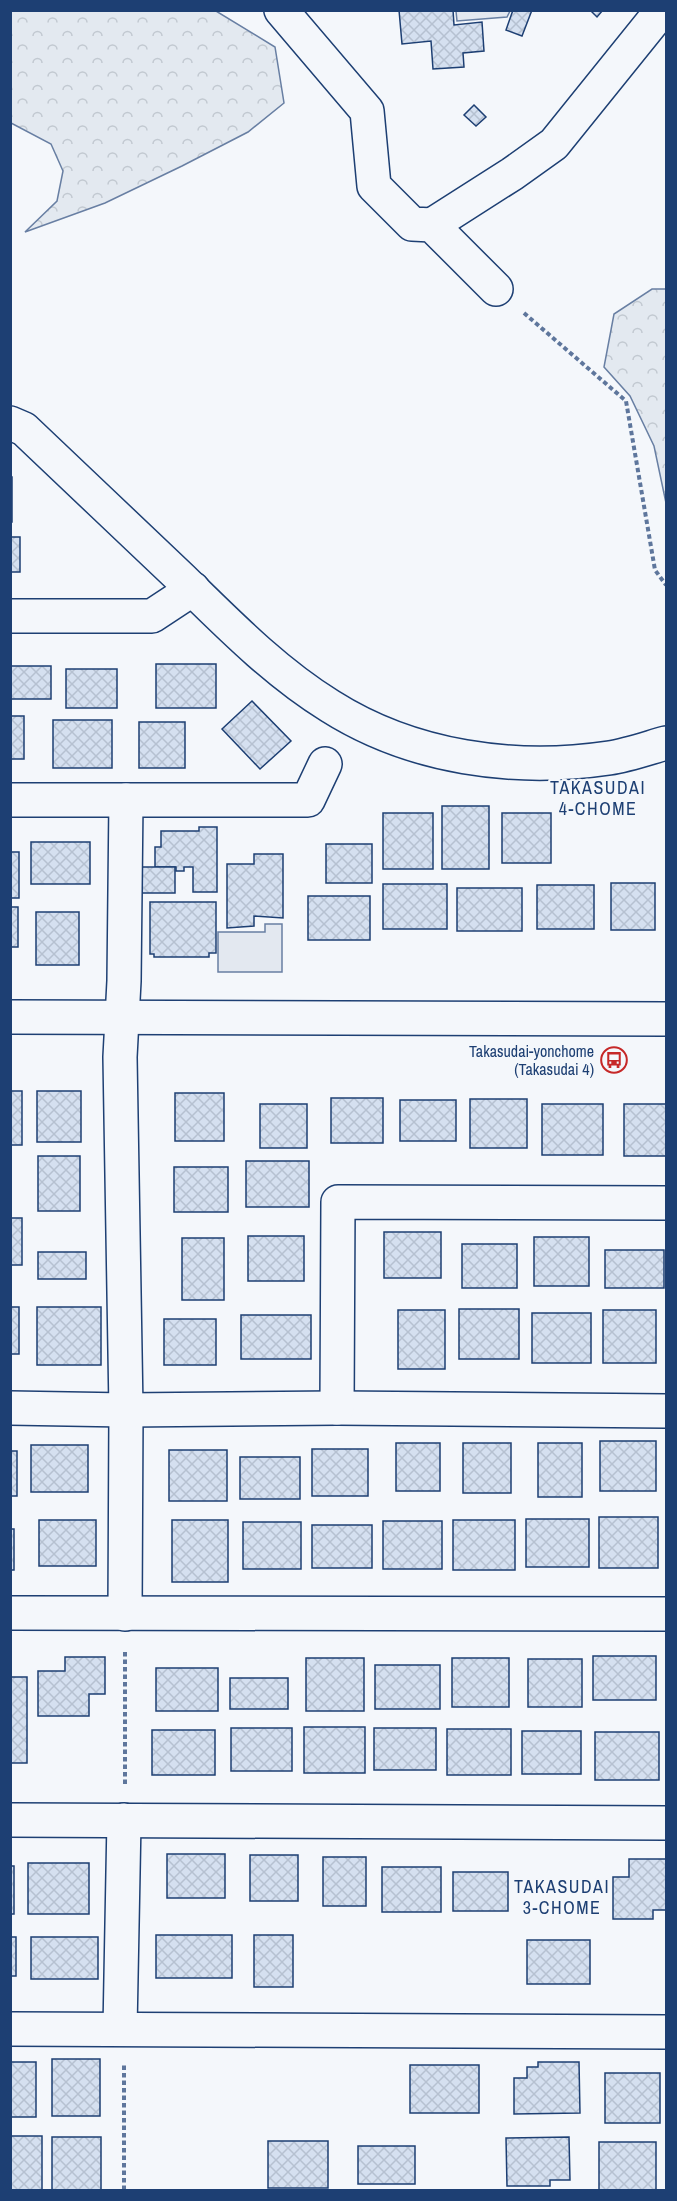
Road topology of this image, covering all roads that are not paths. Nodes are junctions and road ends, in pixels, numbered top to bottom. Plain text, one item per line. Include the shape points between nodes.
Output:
1 (280, 10) edge
2 (662, 10) edge
3 (432, 225) junction
4 (496, 289) road end
5 (10, 423) edge
6 (193, 590) junction
7 (10, 616) edge
8 (666, 743) edge
9 (325, 764) dead end
10 (10, 800) edge
11 (126, 800) junction
12 (10, 1017) edge
13 (122, 1017) junction
14 (666, 1019) edge
15 (666, 1203) edge
16 (10, 1408) edge
17 (337, 1408) junction
18 (126, 1410) junction
19 (666, 1411) edge
20 (10, 1613) edge
21 (125, 1614) junction
22 (666, 1614) edge
23 (10, 1820) edge
24 (124, 1821) junction
25 (666, 1823) edge
26 (10, 2029) edge
27 (120, 2029) junction
28 (666, 2032) edge

1 - 3 street via 367,111 374,186 412,224
2 - 3 street via 554,144
3 - 4 street
5 - 6 street via 24,429
6 - 7 street via 152,616
6 - 8 street via 278,668 330,706 382,734 431,750 493,761 555,763 611,758
9 - 11 street via 308,800
10 - 11 street
11 - 13 street
12 - 13 street
13 - 14 street
13 - 18 street
15 - 17 street via 338,1202
16 - 18 street
17 - 18 street
17 - 19 street
18 - 21 street
20 - 21 street
21 - 22 street
23 - 24 street
24 - 25 street
24 - 27 street
26 - 27 street
27 - 28 street

